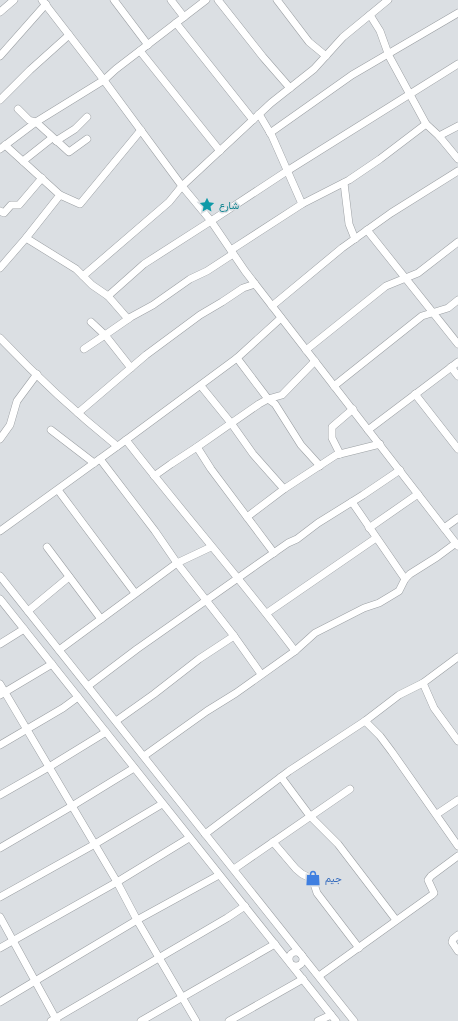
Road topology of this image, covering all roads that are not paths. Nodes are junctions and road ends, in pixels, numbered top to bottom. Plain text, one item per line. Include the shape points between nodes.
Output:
1 (14, 0) edge
2 (114, 0) edge
3 (171, 0) edge
4 (206, 0) edge
5 (218, 0) edge
6 (277, 0) edge
7 (388, 0) edge
8 (44, 2) edge
9 (379, 3) edge
10 (0, 12) edge
11 (458, 13) edge
12 (370, 16) junction
13 (184, 17) junction
14 (176, 23) junction
15 (69, 35) junction
16 (148, 45) junction
17 (140, 50) junction
18 (388, 53) junction
19 (0, 56) edge
20 (326, 56) junction
21 (458, 64) edge
22 (104, 80) junction
23 (290, 88) junction
24 (409, 94) junction
25 (0, 100) edge
26 (18, 109) dead end
27 (259, 114) junction
28 (87, 117) dead end
29 (253, 120) junction
30 (36, 122) junction
31 (426, 124) junction
32 (458, 126) edge
33 (140, 130) junction
34 (270, 133) junction
35 (439, 136) junction
36 (87, 139) dead end
37 (54, 140) junction
38 (2, 147) edge
39 (220, 151) junction
40 (458, 159) edge
41 (23, 161) junction
42 (287, 171) junction
43 (458, 171) edge
44 (42, 178) junction
45 (344, 183) junction
46 (182, 186) junction
47 (60, 195) junction
48 (302, 204) junction
49 (0, 211) edge
50 (211, 221) junction
51 (368, 230) junction
52 (26, 238) junction
53 (355, 239) junction
54 (458, 242) edge
55 (232, 252) junction
56 (0, 268) edge
57 (83, 276) junction
58 (405, 278) junction
59 (255, 284) junction
60 (108, 296) junction
61 (458, 300) edge
62 (272, 306) junction
63 (432, 313) junction
64 (281, 318) junction
65 (128, 319) junction
66 (91, 322) dead end
67 (105, 336) junction
68 (0, 338) edge
69 (458, 344) edge
70 (84, 349) dead end
71 (306, 350) junction
72 (237, 358) junction
73 (315, 361) junction
74 (458, 362) edge
75 (451, 367) junction
76 (131, 368) junction
77 (37, 374) junction
78 (458, 376) edge
79 (201, 386) junction
80 (334, 386) junction
81 (416, 394) junction
82 (268, 399) junction
83 (353, 409) junction
84 (78, 413) junction
85 (231, 423) junction
86 (51, 430) dead end
87 (368, 430) junction
88 (0, 439) edge
89 (126, 440) junction
90 (380, 444) junction
91 (117, 446) junction
92 (197, 447) junction
93 (458, 449) edge
94 (340, 454) junction
95 (97, 461) junction
96 (320, 466) junction
97 (400, 470) junction
98 (154, 476) junction
99 (284, 489) junction
100 (58, 490) junction
101 (418, 494) junction
102 (352, 502) junction
103 (247, 517) junction
104 (458, 518) edge
105 (369, 528) junction
106 (444, 528) junction
107 (0, 531) edge
108 (376, 538) junction
109 (457, 544) edge
110 (211, 546) junction
111 (47, 547) dead end
112 (274, 553) junction
113 (177, 563) junction
114 (0, 576) edge
115 (69, 577) junction
116 (237, 578) junction
117 (405, 579) junction
118 (135, 593) junction
119 (0, 599) edge
120 (205, 600) junction
121 (28, 611) junction
122 (267, 613) junction
123 (101, 619) junction
124 (24, 629) junction
125 (44, 631) junction
126 (234, 636) junction
127 (33, 640) junction
128 (0, 644) edge
129 (59, 650) junction
130 (295, 650) junction
131 (458, 657) edge
132 (52, 664) junction
133 (262, 674) junction
134 (423, 683) junction
135 (0, 684) edge
136 (88, 686) junction
137 (2, 694) edge
138 (78, 697) junction
139 (116, 721) junction
140 (365, 721) junction
141 (27, 729) junction
142 (106, 732) junction
143 (458, 741) edge
144 (0, 745) edge
145 (144, 756) junction
146 (49, 767) junction
147 (134, 768) junction
148 (281, 777) junction
149 (350, 789) dead end
150 (0, 795) edge
151 (458, 800) edge
152 (162, 804) junction
153 (72, 806) junction
154 (437, 814) junction
155 (310, 816) junction
156 (205, 834) junction
157 (190, 838) junction
158 (274, 842) junction
159 (94, 844) junction
160 (458, 846) edge
161 (0, 848) edge
162 (458, 856) edge
163 (234, 869) junction
164 (218, 875) junction
165 (117, 882) junction
166 (0, 897) edge
167 (245, 906) junction
168 (0, 916) edge
169 (137, 920) junction
170 (396, 920) junction
171 (458, 935) edge
172 (13, 940) junction
173 (275, 944) junction
174 (0, 948) edge
175 (359, 948) junction
176 (458, 951) edge
177 (302, 955) junction
178 (159, 959) junction
179 (291, 963) junction
180 (319, 976) junction
181 (303, 979) junction
182 (36, 980) junction
183 (182, 998) junction
184 (0, 1002) edge
185 (331, 1015) junction
186 (55, 1020) edge
187 (141, 1021) edge
188 (196, 1021) edge
189 (229, 1021) edge
190 (318, 1021) edge
191 (336, 1021) edge
192 (354, 1021) edge

1 - 10 street
2 - 16 street
3 - 13 street
4 - 13 street
5 - 23 street
6 - 20 street via 309,42
7 - 9 street
8 - 15 street
8 - 19 street
9 - 12 street
11 - 18 street
12 - 18 street via 380,31
12 - 20 street via 343,37
13 - 14 street
14 - 16 street
14 - 29 street
15 - 22 street
15 - 25 street
16 - 17 street
17 - 22 street
17 - 39 street
18 - 24 street
18 - 34 street
20 - 23 street
21 - 24 street
22 - 30 street
22 - 33 street
23 - 27 street
24 - 31 street
24 - 42 street
26 - 30 street via 29,120
27 - 29 street
27 - 34 street
28 - 37 street via 75,130
29 - 39 street
30 - 37 street
30 - 38 street
31 - 35 street
31 - 45 street
32 - 35 street
33 - 46 street
33 - 47 street via 80,204
34 - 42 street
35 - 40 street
36 - 37 street via 69,152
37 - 41 street
38 - 41 street
39 - 46 street
41 - 44 street
42 - 48 street
42 - 50 street
43 - 51 street
44 - 47 street
44 - 49 street via 19,205 11,205 4,213
45 - 48 street
45 - 53 street via 349,224
46 - 50 street
46 - 57 street via 169,202
47 - 52 street
48 - 55 street
50 - 55 street
50 - 60 street via 144,264
51 - 53 street
51 - 58 street
52 - 56 street
52 - 57 street
53 - 62 street
54 - 58 street via 418,273
55 - 59 street
55 - 65 street
57 - 60 street
58 - 63 street
58 - 71 street via 386,286
59 - 62 street
59 - 76 street via 242,288 200,315
60 - 65 street
61 - 63 street via 448,308
62 - 64 street
63 - 69 street
63 - 80 street via 422,316
64 - 71 street
64 - 72 street
65 - 67 street
66 - 67 street
67 - 70 street
67 - 76 street
68 - 77 street
71 - 73 street
72 - 79 street
72 - 82 street
73 - 80 street
73 - 82 street via 282,395
74 - 75 street
75 - 78 street
75 - 81 street
76 - 84 street
77 - 84 street
77 - 88 street via 17,401 10,425
79 - 85 street
79 - 89 street
80 - 83 street
81 - 87 street
81 - 93 street
82 - 85 street
82 - 96 street via 275,404 301,445
83 - 87 street
83 - 94 street via 332,427 332,438
84 - 91 street
85 - 92 street
85 - 99 street via 253,454
86 - 95 street
87 - 90 street
89 - 91 street
89 - 98 street
90 - 94 street
90 - 97 street
91 - 95 street
92 - 98 street
92 - 103 street
94 - 96 street
95 - 100 street
95 - 113 street via 155,531
96 - 99 street
97 - 101 street
97 - 102 street
98 - 110 street
99 - 103 street
100 - 107 street
100 - 118 street
101 - 105 street
101 - 106 street
102 - 105 street
102 - 112 street
103 - 112 street
104 - 106 street
105 - 108 street
106 - 109 street
108 - 117 street
108 - 122 street
109 - 117 street
110 - 113 street
110 - 116 street
111 - 115 street
112 - 116 street
113 - 118 street
113 - 120 street
114 - 121 street
115 - 121 street
115 - 123 street
116 - 120 street
116 - 122 street
117 - 130 street via 399,591 315,633
118 - 123 street
119 - 124 street
120 - 126 street
120 - 136 street
121 - 125 street
122 - 130 street
123 - 129 street
124 - 127 street
124 - 128 street
125 - 127 street
125 - 129 street
126 - 133 street
126 - 139 street
127 - 132 street
129 - 136 street
130 - 133 street
131 - 134 street
132 - 137 street
132 - 138 street
133 - 145 street
134 - 140 street via 399,695
134 - 143 street via 434,708
135 - 137 street
136 - 139 street
137 - 141 street
138 - 141 street
138 - 142 street
139 - 145 street
140 - 148 street
140 - 154 street via 380,736
141 - 144 street
141 - 146 street
142 - 146 street
142 - 147 street
145 - 156 street
146 - 150 street
146 - 153 street
147 - 152 street
147 - 153 street
148 - 155 street
148 - 156 street
149 - 155 street
151 - 154 street
152 - 157 street
152 - 159 street
153 - 159 street
153 - 161 street
154 - 160 street
155 - 158 street
155 - 170 street via 338,844
156 - 163 street
157 - 164 street
157 - 165 street
158 - 163 street
158 - 175 street via 296,869 310,878 317,893
159 - 165 street
159 - 166 street
162 - 170 street via 428,880 434,893
163 - 177 street
164 - 167 street
164 - 169 street
165 - 169 street
165 - 172 street
167 - 173 street
167 - 178 street
168 - 172 street
169 - 178 street
169 - 182 street
170 - 175 street
171 - 176 street via 452,942
172 - 174 street
172 - 182 street
173 - 179 street
173 - 183 street
175 - 180 street
177 - 179 street via 303,962 300,965 295,966
177 - 180 street
178 - 183 street
178 - 186 street
179 - 181 street
180 - 192 street
181 - 185 street
181 - 189 street
182 - 184 street
182 - 186 street
183 - 187 street
183 - 188 street
185 - 190 street
185 - 191 street

